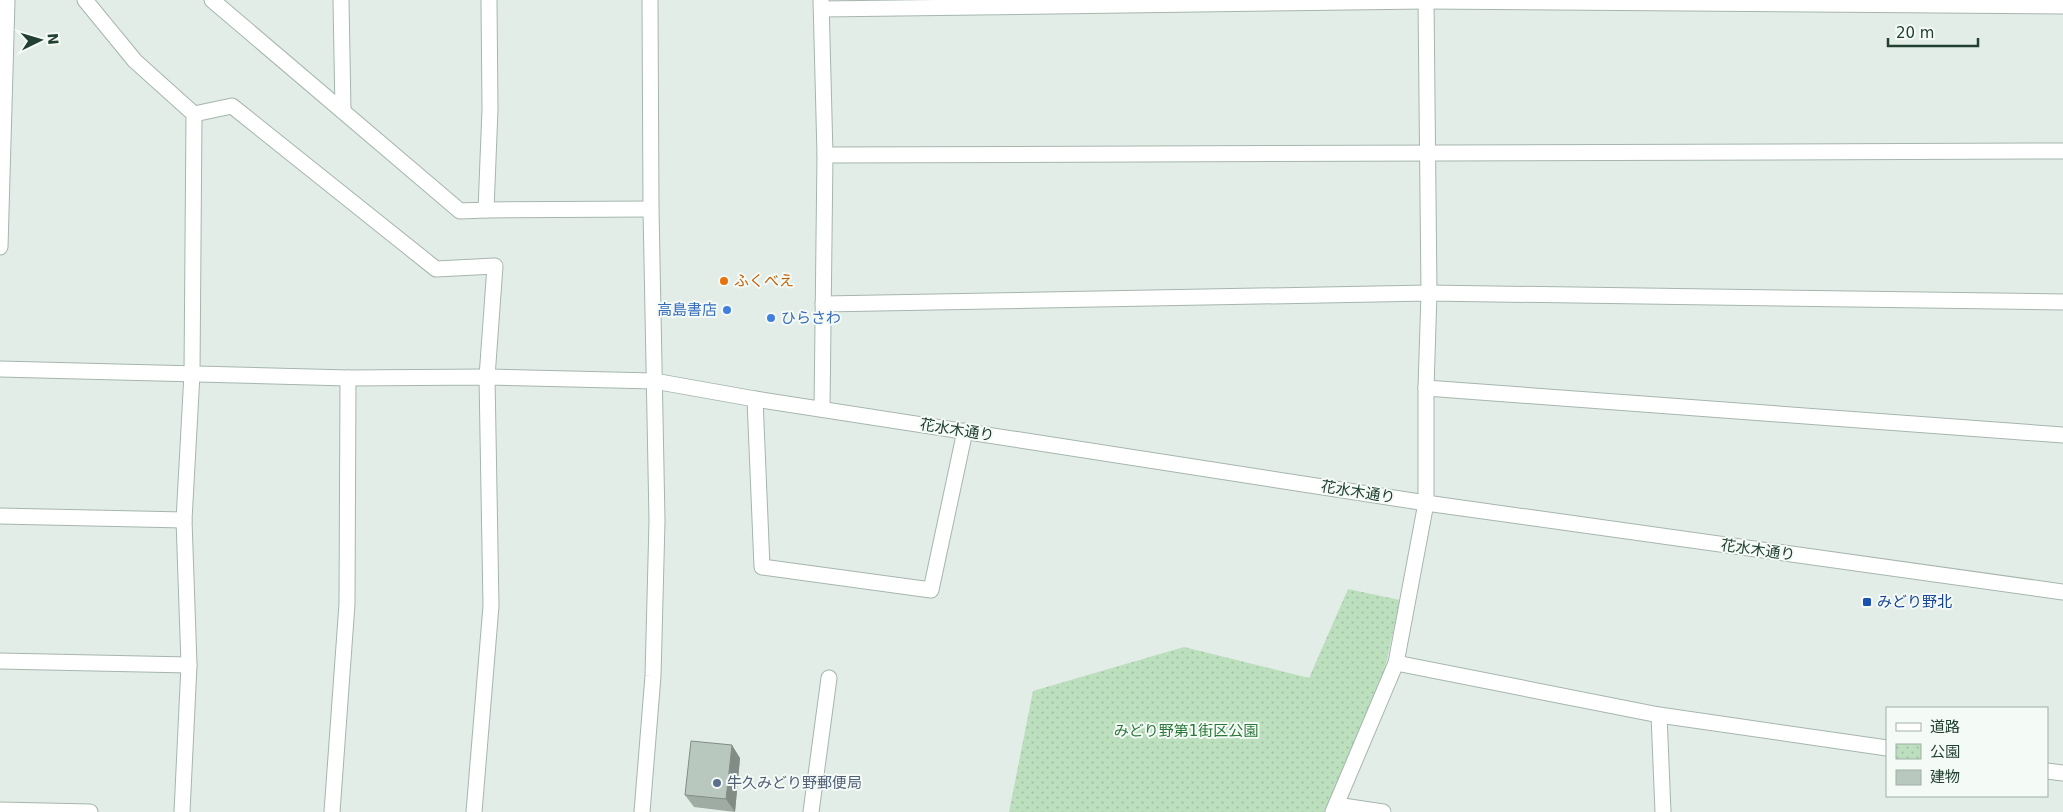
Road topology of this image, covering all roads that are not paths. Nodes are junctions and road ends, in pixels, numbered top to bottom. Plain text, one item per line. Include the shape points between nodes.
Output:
1 (7, 0) edge
2 (85, 0) edge
3 (212, 0) edge
4 (341, 0) edge
5 (489, 0) edge
6 (650, 0) edge
7 (1426, 1) edge
8 (821, 4) edge
9 (2063, 6) edge
10 (343, 111) junction
11 (194, 114) junction
12 (2063, 151) edge
13 (1428, 153) junction
14 (825, 155) junction
15 (651, 209) junction
16 (486, 210) junction
17 (0, 248) edge
18 (1429, 293) junction
19 (2063, 302) edge
20 (823, 304) junction
21 (0, 369) edge
22 (192, 374) junction
23 (487, 377) junction
24 (348, 378) junction
25 (654, 381) junction
26 (1426, 388) junction
27 (755, 399) junction
28 (822, 409) junction
29 (965, 431) junction
30 (2063, 435) edge
31 (1426, 503) junction
32 (0, 516) edge
33 (184, 520) junction
34 (2063, 592) edge
35 (0, 661) edge
36 (1396, 663) junction
37 (188, 665) junction
38 (829, 678) dead end
39 (1659, 715) junction
40 (1886, 748) edge
41 (2048, 771) edge
42 (2063, 773) edge
43 (1334, 809) edge
44 (0, 810) edge
45 (90, 812) edge
46 (182, 812) edge
47 (332, 812) edge
48 (474, 812) edge
49 (642, 812) edge
50 (811, 812) edge
51 (1383, 812) edge
52 (1663, 812) edge

1 - 17 street
2 - 11 street via 135,61
3 - 10 street
4 - 10 street
5 - 16 street via 490,109
6 - 15 street
7 - 8 street
7 - 9 street
7 - 13 street
8 - 14 street
10 - 16 street via 460,211
11 - 22 street
11 - 23 street via 232,106 436,269 495,266
12 - 13 street
13 - 14 street
13 - 18 street
14 - 20 street
15 - 16 street
15 - 25 street
18 - 19 street
18 - 20 street
18 - 26 street
20 - 28 street
21 - 22 street, 花水木通り
22 - 24 street, 花水木通り
22 - 33 street
23 - 24 street, 花水木通り
23 - 25 street, 花水木通り
23 - 48 street via 491,606
24 - 47 street via 348,604
25 - 27 street, 花水木通り
25 - 49 street via 657,521 653,676
26 - 30 street
26 - 31 street
27 - 28 street, 花水木通り
27 - 29 street via 762,568 931,590
28 - 29 street, 花水木通り
29 - 31 street, 花水木通り
31 - 34 street, 花水木通り
31 - 36 street
32 - 33 street
33 - 37 street
35 - 37 street
36 - 39 street
36 - 43 street
37 - 46 street
38 - 50 street
39 - 40 street
39 - 52 street
41 - 42 street
43 - 51 street
44 - 45 street

